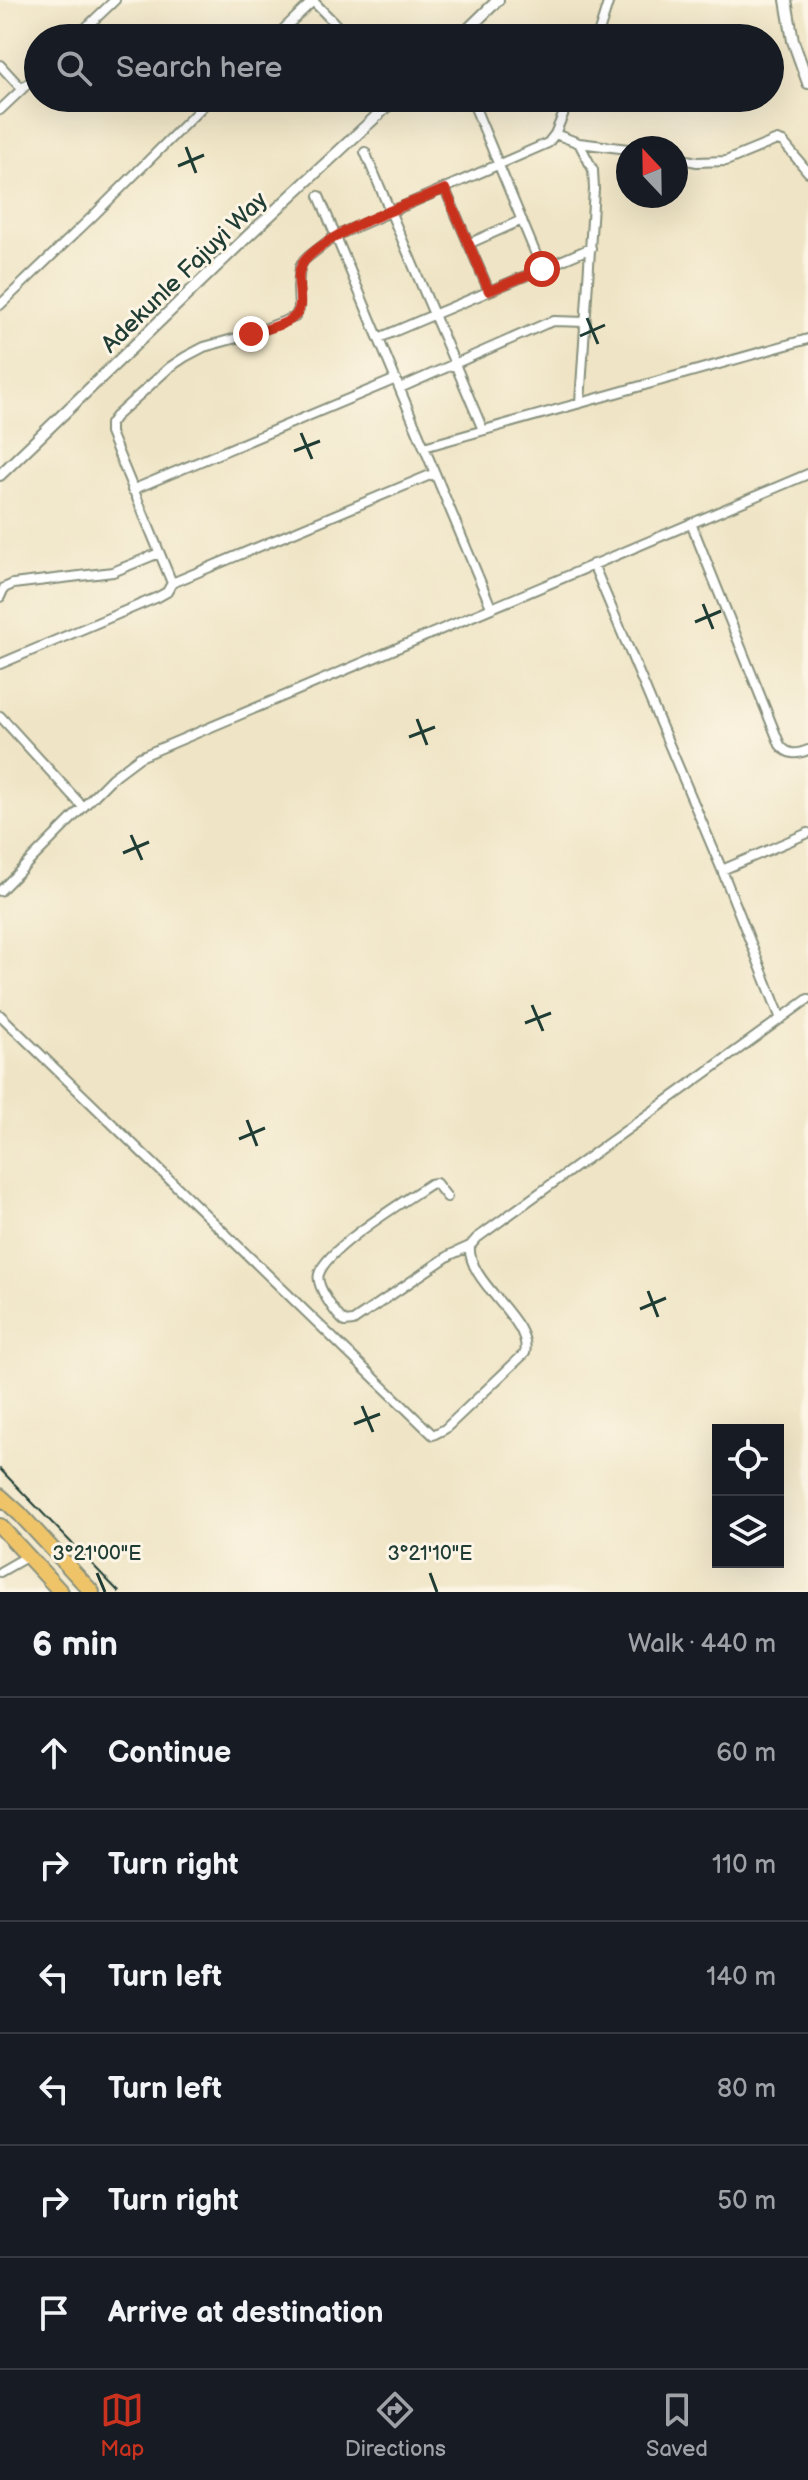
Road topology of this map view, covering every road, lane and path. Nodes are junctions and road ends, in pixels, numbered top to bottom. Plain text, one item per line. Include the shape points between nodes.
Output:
1 (115, 0) edge
2 (498, 0) edge
3 (609, 0) edge
4 (786, 0) edge
5 (314, 1) edge
6 (90, 24) edge
7 (289, 24) edge
8 (336, 24) edge
9 (473, 24) edge
10 (601, 24) edge
11 (0, 65) edge
12 (808, 83) edge
13 (22, 89) joint
14 (0, 110) edge
15 (197, 112) edge
16 (381, 112) edge
17 (477, 112) edge
18 (564, 112) edge
19 (555, 134) junction
20 (579, 143) junction
21 (616, 148) edge
22 (365, 152) dead end
23 (688, 160) edge
24 (500, 166) junction
25 (808, 172) edge
26 (445, 189) junction
27 (319, 196) dead end
28 (392, 212) junction
29 (522, 220) junction
30 (335, 236) junction
31 (468, 244) junction
32 (591, 248) junction
33 (542, 269) junction
34 (489, 291) junction
35 (0, 305) edge
36 (435, 314) junction
37 (586, 322) junction
38 (379, 338) junction
39 (808, 339) edge
40 (456, 362) junction
41 (398, 384) junction
42 (580, 403) junction
43 (483, 430) junction
44 (424, 447) junction
45 (435, 473) junction
46 (808, 474) edge
47 (0, 475) edge
48 (132, 490) junction
49 (691, 523) junction
50 (159, 553) junction
51 (593, 564) junction
52 (172, 583) junction
53 (0, 597) edge
54 (491, 607) junction
55 (0, 664) edge
56 (0, 716) edge
57 (808, 750) edge
58 (83, 807) junction
59 (808, 833) edge
60 (722, 870) junction
61 (0, 891) edge
62 (808, 999) edge
63 (0, 1015) edge
64 (781, 1019) junction
65 (447, 1197) dead end
66 (470, 1246) junction
67 (0, 1496) edge
68 (0, 1526) edge
69 (28, 1556) junction
70 (0, 1572) edge
71 (61, 1592) edge
72 (92, 1592) edge

1 - 6 street
2 - 9 street
3 - 10 street
4 - 12 street
5 - 7 street
5 - 8 street
11 - 13 street
13 - 14 street
15 - 35 street
16 - 47 street, Adekunle Fajuyi Way
17 - 24 street
18 - 19 street
19 - 20 street
19 - 24 street via 542,148
20 - 21 street
20 - 32 street via 593,170
22 - 28 street
23 - 25 street via 726,161 777,140
24 - 26 street
24 - 29 street
26 - 28 street
26 - 31 street
27 - 30 street
28 - 30 street
28 - 36 street
29 - 31 street
29 - 33 street
30 - 38 street
30 - 48 street via 300,267 295,317 185,357 115,417 110,433
31 - 34 street
32 - 33 street
32 - 37 street
33 - 34 street
34 - 36 street
36 - 38 street
36 - 40 street
37 - 40 street via 554,321
37 - 42 street
38 - 41 street
39 - 42 street
40 - 41 street
40 - 43 street
41 - 44 street
41 - 48 street
42 - 43 street
43 - 44 street
44 - 45 street
45 - 52 street
45 - 54 street
46 - 49 street
48 - 50 street
49 - 51 street
49 - 57 street via 780,745 794,754
50 - 52 street
50 - 53 street via 113,572 13,584
51 - 54 street
51 - 60 street
52 - 55 street via 158,597
54 - 58 street via 140,757
56 - 58 street
58 - 61 street
59 - 60 street
60 - 64 street
62 - 64 street
63 - 66 street via 433,1435 527,1348 471,1262
64 - 66 street
65 - 66 street via 436,1183 430,1184 375,1220 320,1271 320,1286 339,1317 353,1321
67 - 72 highway
68 - 69 highway
69 - 70 street
69 - 71 highway

